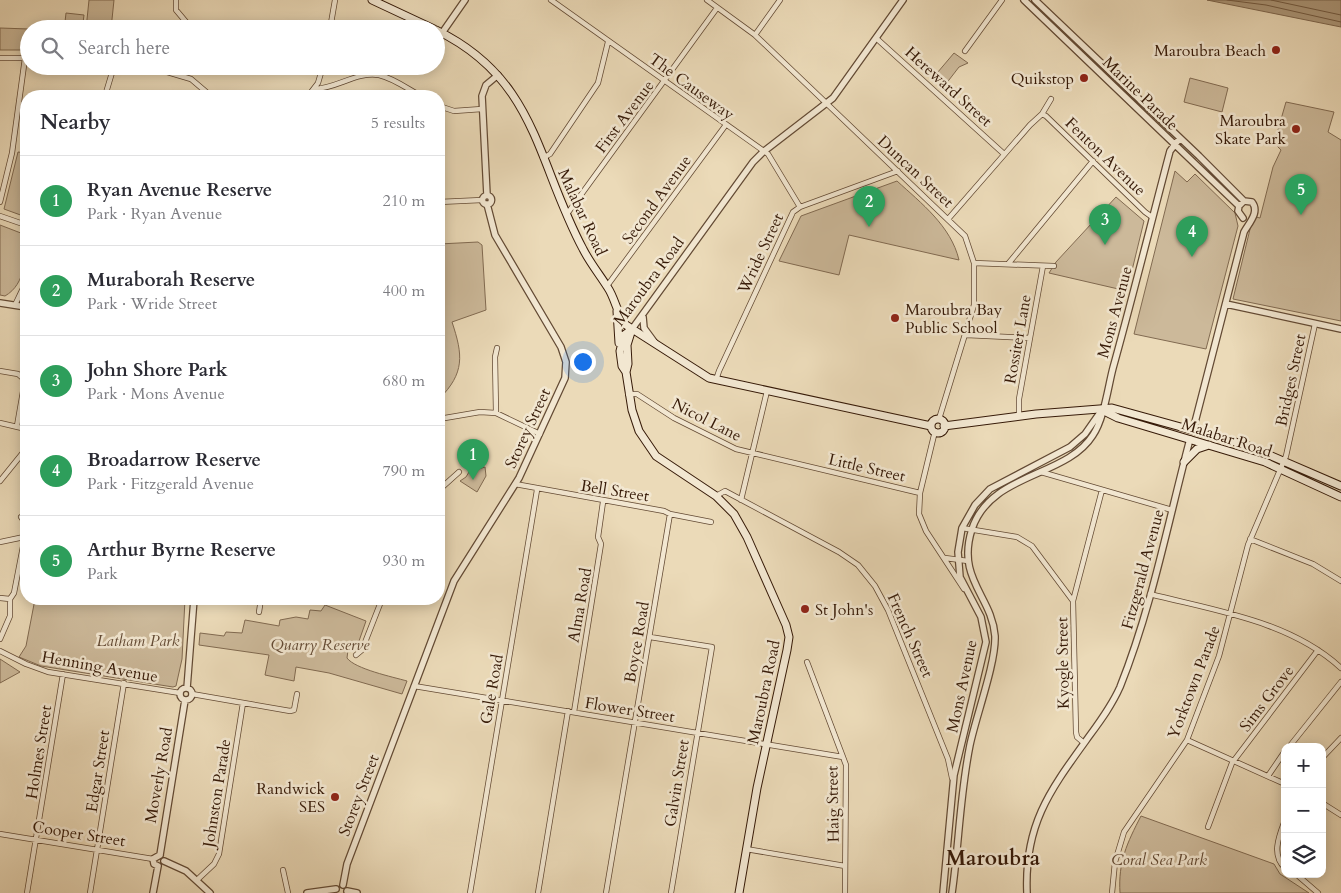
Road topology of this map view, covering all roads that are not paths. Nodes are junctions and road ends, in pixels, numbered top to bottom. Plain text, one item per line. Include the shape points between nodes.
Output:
1 (176, 0) edge
2 (335, 0) edge
3 (372, 0) edge
4 (465, 0) edge
5 (551, 0) edge
6 (706, 0) edge
7 (780, 0) edge
8 (903, 0) edge
9 (1002, 0) edge
10 (1024, 0) edge
11 (1035, 0) edge
12 (717, 8) junction
13 (184, 20) edge
14 (332, 20) edge
15 (415, 20) edge
16 (445, 21) edge
17 (445, 35) edge
18 (755, 35) junction
19 (876, 38) junction
20 (608, 42) junction
21 (965, 51) dead end
22 (0, 58) edge
23 (20, 58) edge
24 (24, 75) edge
25 (111, 75) edge
26 (177, 75) edge
27 (319, 75) edge
28 (364, 75) edge
29 (379, 75) edge
30 (498, 75) junction
31 (665, 81) junction
32 (314, 89) joint
33 (22, 90) edge
34 (107, 90) edge
35 (204, 90) edge
36 (410, 90) edge
37 (1051, 99) dead end
38 (20, 102) edge
39 (826, 104) junction
40 (445, 108) edge
41 (482, 109) junction
42 (1042, 114) junction
43 (725, 126) junction
44 (1180, 138) junction
45 (1175, 144) junction
46 (763, 152) junction
47 (1004, 154) junction
48 (543, 158) junction
49 (1093, 161) junction
50 (898, 171) junction
51 (485, 200) junction
52 (0, 202) edge
53 (445, 202) edge
54 (1242, 204) junction
55 (800, 207) junction
56 (567, 214) junction
57 (0, 216) edge
58 (1152, 217) junction
59 (949, 218) junction
60 (1243, 218) junction
61 (1251, 218) junction
62 (20, 224) edge
63 (1244, 232) junction
64 (974, 263) junction
65 (1008, 264) junction
66 (1042, 266) junction
67 (1054, 266) dead end
68 (607, 286) junction
69 (20, 294) edge
70 (0, 303) edge
71 (1226, 304) junction
72 (14, 305) junction
73 (20, 306) edge
74 (618, 308) junction
75 (643, 315) junction
76 (1315, 324) junction
77 (632, 329) junction
78 (1341, 330) edge
79 (966, 335) junction
80 (1030, 338) junction
81 (657, 345) junction
82 (497, 348) dead end
83 (620, 351) junction
84 (0, 371) edge
85 (626, 372) junction
86 (20, 376) edge
87 (716, 380) junction
88 (767, 391) junction
89 (628, 394) junction
90 (20, 406) edge
91 (1102, 410) junction
92 (496, 413) junction
93 (1019, 416) junction
94 (445, 418) edge
95 (939, 419) junction
96 (0, 424) edge
97 (16, 426) junction
98 (944, 426) junction
99 (20, 427) edge
100 (933, 429) junction
101 (1193, 430) junction
102 (540, 434) junction
103 (1190, 439) junction
104 (1209, 444) junction
105 (754, 453) junction
106 (20, 456) edge
107 (1284, 460) junction
108 (1184, 462) junction
109 (807, 466) joint
110 (1280, 468) junction
111 (460, 472) dead end
112 (1039, 472) junction
113 (0, 481) edge
114 (515, 484) junction
115 (445, 485) edge
116 (1341, 486) edge
117 (537, 490) junction
118 (1102, 490) junction
119 (920, 493) junction
120 (716, 496) junction
121 (1341, 497) edge
122 (741, 500) junction
123 (603, 502) junction
124 (1172, 510) junction
125 (670, 514) junction
126 (711, 522) dead end
127 (962, 528) junction
128 (972, 530) junction
129 (20, 538) edge
130 (1250, 539) junction
131 (0, 542) edge
132 (944, 557) junction
133 (20, 559) edge
134 (958, 560) junction
135 (968, 561) junction
136 (1341, 580) edge
137 (1150, 594) junction
138 (969, 597) junction
139 (0, 598) edge
140 (10, 599) junction
141 (1073, 601) junction
142 (194, 605) edge
143 (260, 605) edge
144 (380, 605) edge
145 (259, 612) dead end
146 (1231, 616) junction
147 (650, 637) junction
148 (0, 639) edge
149 (0, 649) edge
150 (1318, 650) junction
151 (356, 655) dead end
152 (807, 662) dead end
153 (1341, 668) edge
154 (63, 674) junction
155 (1341, 682) edge
156 (124, 684) junction
157 (414, 686) junction
158 (187, 688) junction
159 (180, 693) junction
160 (192, 694) junction
161 (297, 694) dead end
162 (185, 700) junction
163 (501, 700) junction
164 (243, 703) junction
165 (571, 712) junction
166 (635, 722) junction
167 (697, 733) junction
168 (1341, 738) edge
169 (1187, 740) junction
170 (1084, 743) junction
171 (1292, 743) edge
172 (766, 744) junction
173 (1326, 754) edge
174 (843, 757) junction
175 (1281, 757) edge
176 (1233, 761) junction
177 (1268, 776) junction
178 (1281, 782) edge
179 (952, 789) junction
180 (1326, 806) edge
181 (1341, 815) edge
182 (1208, 827) dead end
183 (1281, 833) edge
184 (0, 834) edge
185 (36, 840) junction
186 (746, 849) junction
187 (97, 850) junction
188 (160, 855) junction
189 (153, 859) junction
190 (164, 861) junction
191 (1281, 863) edge
192 (158, 866) junction
193 (845, 866) junction
194 (283, 870) dead end
195 (1301, 878) edge
196 (197, 880) junction
197 (343, 885) junction
198 (337, 891) edge
199 (347, 892) edge
200 (27, 893) edge
201 (90, 893) edge
202 (153, 893) edge
203 (210, 893) edge
204 (288, 893) edge
205 (307, 893) edge
206 (357, 893) edge
207 (470, 893) edge
208 (538, 893) edge
209 (606, 893) edge
210 (671, 893) edge
211 (739, 893) edge
212 (845, 893) edge
213 (943, 893) edge
214 (952, 893) edge
215 (1027, 893) edge
216 (1112, 893) edge
217 (1318, 893) edge

1 - 13 street via 176,10
2 - 14 street
3 - 15 main road, Malabar Road
4 - 16 street
5 - 20 street, The Causeway
6 - 12 street, Duncan Street
7 - 18 street
8 - 19 street, Maroubra Road
9 - 21 street
10 - 45 street, Marine Parade
11 - 44 street, Marine Parade
12 - 18 street, Duncan Street
12 - 31 street, First Avenue
17 - 30 main road, Malabar Road via 484,60
18 - 39 street, Duncan Street
19 - 39 street, Maroubra Road
19 - 47 street, Hereward Street
20 - 31 street, The Causeway
20 - 48 street via 598,83 556,146
22 - 23 street
24 - 33 street
25 - 34 street
26 - 35 street via 191,79
27 - 32 street
28 - 32 street via 326,89
29 - 36 street
30 - 41 street, Storey Street via 483,91
30 - 48 main road, Malabar Road via 528,119
31 - 43 street, The Causeway
31 - 56 street, First Avenue
37 - 42 street
38 - 52 street
39 - 46 street, Maroubra Road
39 - 50 street, Duncan Street
40 - 41 street via 454,111
41 - 51 street, Storey Street
42 - 47 street
42 - 49 street, Fenton Avenue
43 - 46 street, The Causeway
43 - 68 street, Second Avenue
44 - 45 street, Mons Avenue
44 - 54 street, Marine Parade
45 - 54 street, Marine Parade
45 - 58 street, Mons Avenue via 1170,151
46 - 55 street, The Causeway via 768,154
46 - 75 street, Maroubra Road
47 - 59 street
48 - 56 main road, Malabar Road
49 - 58 street, Fenton Avenue
49 - 65 street
50 - 55 street, Wride Street
50 - 59 street, Duncan Street
51 - 53 street
51 - 102 street, Storey Street via 495,235 561,347 566,362 563,384
54 - 60 street via 1238,212
54 - 61 street via 1250,201 1255,206 1256,213
55 - 87 street, Wride Street via 793,212
56 - 68 main road, Malabar Road via 582,249
57 - 62 street
58 - 91 street, Mons Avenue
59 - 64 street, Duncan Street via 965,236
60 - 61 street
60 - 63 street, Fitzgerald Avenue
61 - 63 street, Fitzgerald Avenue
63 - 71 street, Fitzgerald Avenue
64 - 65 street
64 - 79 street, Duncan Street via 974,304
65 - 66 street
66 - 67 street
66 - 80 street, Rossiter Lane
68 - 74 main road, Malabar Road
69 - 72 street
70 - 72 street
71 - 76 street
71 - 101 street, Fitzgerald Avenue
72 - 73 street
74 - 77 main road, Malabar Road via 622,321
74 - 83 main road
75 - 77 street, Maroubra Road
75 - 81 street via 644,328
76 - 78 street
76 - 107 street, Bridges Street
77 - 81 main road, Malabar Road
77 - 83 main road, Maroubra Road via 624,335
77 - 85 main road
79 - 80 street
79 - 95 street, Duncan Street
80 - 93 street, Rossiter Lane
81 - 87 main road, Malabar Road via 698,373
82 - 92 street
83 - 85 main road, Maroubra Road
84 - 86 street
85 - 89 main road, Maroubra Road
87 - 88 main road, Malabar Road
88 - 100 main road, Malabar Road
88 - 105 street
89 - 105 street, Nicol Lane via 637,394 736,449
89 - 120 main road, Maroubra Road via 635,423 650,450
90 - 97 street
91 - 93 main road, Malabar Road
91 - 101 main road, Malabar Road via 1112,408
91 - 103 main road, Malabar Road via 1118,418
91 - 112 street, Mons Avenue via 1098,427 1087,443
91 - 127 street, Mons Avenue via 1085,434 1070,447 990,489 975,504
92 - 94 street via 480,412
92 - 102 street
93 - 98 main road, Malabar Road
95 - 98 main road
95 - 100 main road via 933,421
96 - 97 street
97 - 99 street
98 - 100 main road via 941,431
100 - 119 street
101 - 103 main road, Fitzgerald Avenue
101 - 107 main road, Malabar Road
102 - 114 street, Storey Street
103 - 104 main road, Malabar Road
103 - 108 street, Fitzgerald Avenue
104 - 108 main road
104 - 110 main road, Malabar Road
105 - 109 street, Nicol Lane
105 - 122 street
106 - 113 street
107 - 110 street, Bridges Street
107 - 116 main road, Malabar Road
108 - 124 street, Fitzgerald Avenue
109 - 119 street, Little Street
110 - 121 main road, Malabar Road
110 - 130 street, Yorktown Parade
111 - 115 street
112 - 118 street
112 - 128 street, Mons Avenue via 996,495
114 - 117 street, Bell Street
114 - 157 street, Storey Street via 457,574
117 - 123 street, Bell Street
117 - 163 street, Gale Road
118 - 124 street
118 - 141 street
119 - 132 street via 918,508 921,521
120 - 122 street, French Street via 725,491
120 - 172 main road, Maroubra Road via 741,526 788,630 788,644
122 - 179 street, French Street via 840,552 858,566 875,586 901,640 948,759
123 - 125 street, Bell Street
123 - 165 street, Alma Road via 598,537 601,544
124 - 137 street, Fitzgerald Avenue
125 - 126 street, Bell Street
125 - 147 street, Boyce Road
127 - 128 street, Kyogle Street
127 - 134 street, Mons Avenue
128 - 135 street, Mons Avenue
128 - 141 street, Kyogle Street via 1017,537 1032,546
129 - 131 street
130 - 136 street via 1313,564
130 - 146 street, Yorktown Parade
132 - 134 street
132 - 138 street
133 - 140 street
134 - 135 street
134 - 138 street, Mons Avenue via 960,577
135 - 214 street, Mons Avenue via 974,585 993,624 994,645 970,747
137 - 146 street
137 - 170 street, Fitzgerald Avenue via 1141,632 1115,698
138 - 179 street, Mons Avenue via 981,617 986,642
139 - 140 street
140 - 148 street via 10,616
141 - 170 street, Kyogle Street via 1076,732
142 - 158 street
143 - 145 street
144 - 151 street via 362,650
146 - 150 street via 1278,629
146 - 169 street, Yorktown Parade via 1220,656
147 - 166 street, Boyce Road
147 - 167 street, Galvin Street via 712,647
149 - 154 street, Henning Avenue via 17,660
150 - 153 street
150 - 176 street, Sims Grove
152 - 174 street, Haig Street
154 - 156 street, Henning Avenue
154 - 185 street, Holmes Street
155 - 171 street
156 - 159 street, Henning Avenue
156 - 187 street, Edgar Street
157 - 163 street, Flower Street
157 - 197 street, Storey Street via 347,864
158 - 159 street
158 - 160 street
159 - 162 street
160 - 162 street
160 - 164 street
161 - 164 street via 292,711
162 - 188 street, Moverly Road
163 - 165 street, Flower Street
163 - 207 street, Gale Road
164 - 196 street, Johnston Parade via 219,854 214,864
165 - 166 street, Flower Street
165 - 208 street, Alma Road
166 - 167 street, Flower Street
166 - 209 street, Boyce Road
167 - 172 street, Flower Street
167 - 210 street, Galvin Street
168 - 173 street
169 - 176 street
169 - 216 street, Yorktown Parade via 1124,832 1114,862
170 - 215 street, Fitzgerald Avenue via 1038,816 1029,850
172 - 174 street, Flower Street
172 - 186 main road, Maroubra Road
174 - 193 street, Haig Street via 846,764
175 - 177 street
176 - 177 street
176 - 182 street, Sims Grove
177 - 178 street
179 - 213 street, Mons Avenue
180 - 181 street
183 - 191 street via 1276,849
184 - 185 street, Cooper Street
185 - 187 street, Cooper Street
185 - 200 street, Holmes Street
186 - 193 street
186 - 211 main road, Maroubra Road
187 - 189 street, Cooper Street
187 - 201 street, Edgar Street
188 - 189 street
188 - 190 street
189 - 192 street
190 - 192 street
190 - 196 street via 183,868
192 - 202 street
193 - 212 street, Haig Street
194 - 204 street
195 - 217 street
196 - 203 street
197 - 198 street
197 - 199 street
198 - 205 street
199 - 206 street

